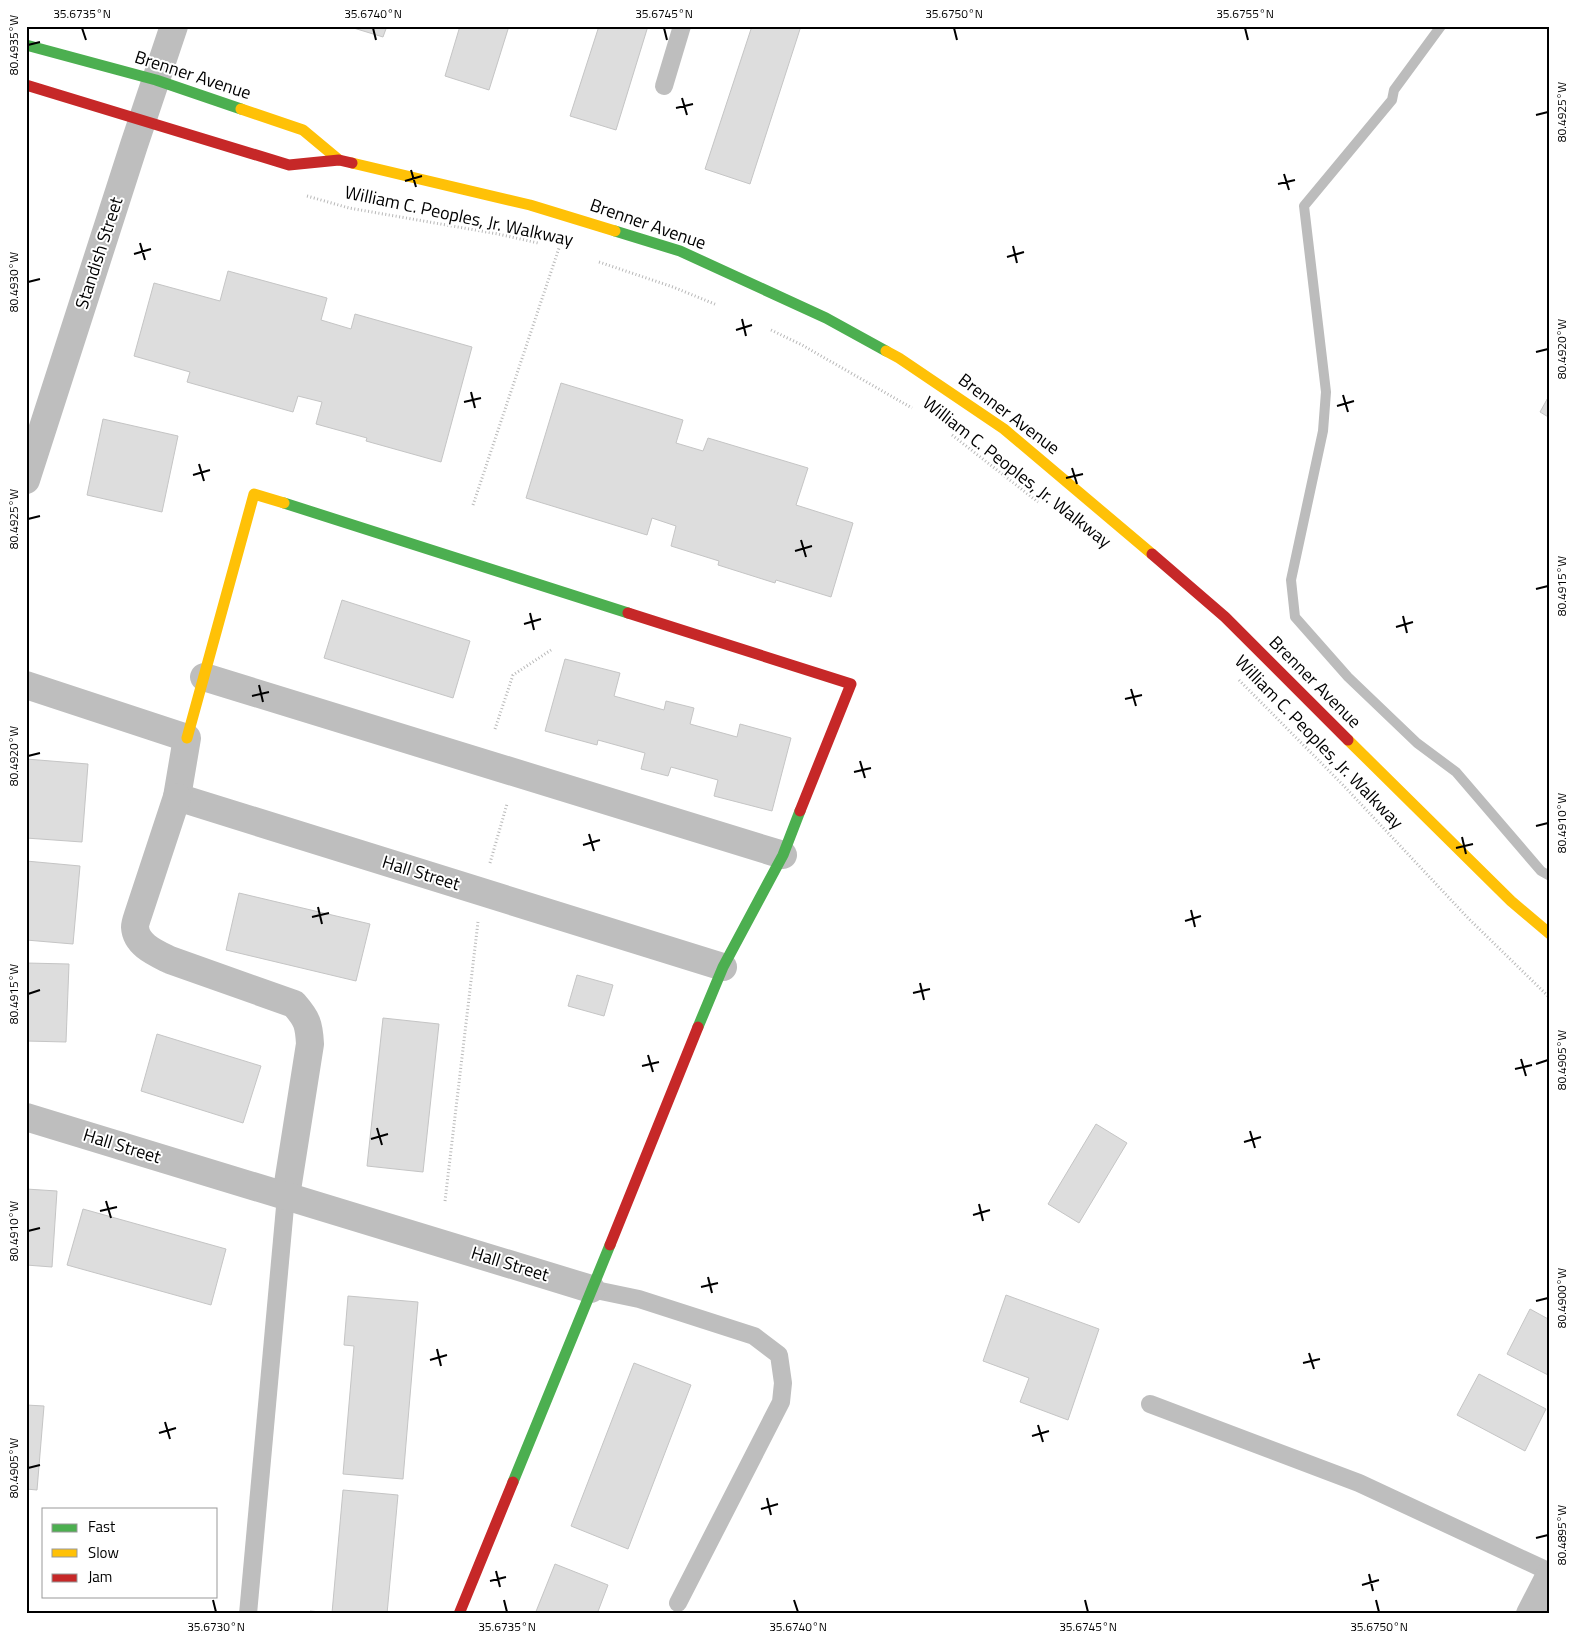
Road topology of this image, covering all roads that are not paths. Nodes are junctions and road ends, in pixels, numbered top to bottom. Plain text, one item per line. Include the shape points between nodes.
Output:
1 (174, 26) edge
2 (682, 26) edge
3 (26, 45) edge
4 (156, 80) junction
5 (26, 85) edge
6 (664, 86) dead end
7 (142, 121) junction
8 (339, 160) junction
9 (26, 480) edge
10 (204, 677) junction
11 (26, 685) edge
12 (187, 738) junction
13 (177, 797) junction
14 (782, 855) junction
15 (1550, 934) edge
16 (723, 967) junction
17 (26, 1117) edge
18 (286, 1196) junction
19 (591, 1289) junction
20 (1150, 1404) dead end
21 (1550, 1574) edge
22 (678, 1603) dead end
23 (248, 1614) edge
24 (460, 1614) edge
25 (1530, 1614) edge

1 - 4 street, Standish Street
2 - 6 lane
3 - 4 street, Brenner Avenue
4 - 7 street, Standish Street
4 - 8 street, Brenner Avenue via 303,130
5 - 7 street, Brenner Avenue
7 - 8 street, Brenner Avenue via 290,165
7 - 9 street, Standish Street
8 - 15 street, Brenner Avenue via 530,205 680,251 826,318 899,358 1004,429 1225,617 1434,826
10 - 12 street
10 - 14 street
10 - 14 street via 254,494 851,684
11 - 12 street
12 - 13 street
13 - 16 street, Hall Street
13 - 18 street via 135,928 141,942 153,952 294,1004 310,1027
14 - 16 street
16 - 19 street
17 - 18 street, Hall Street
18 - 19 street, Hall Street
18 - 23 lane
19 - 22 lane via 639,1299 754,1336 779,1355 783,1383 781,1402
19 - 24 street
20 - 21 lane via 1359,1483
21 - 25 street

